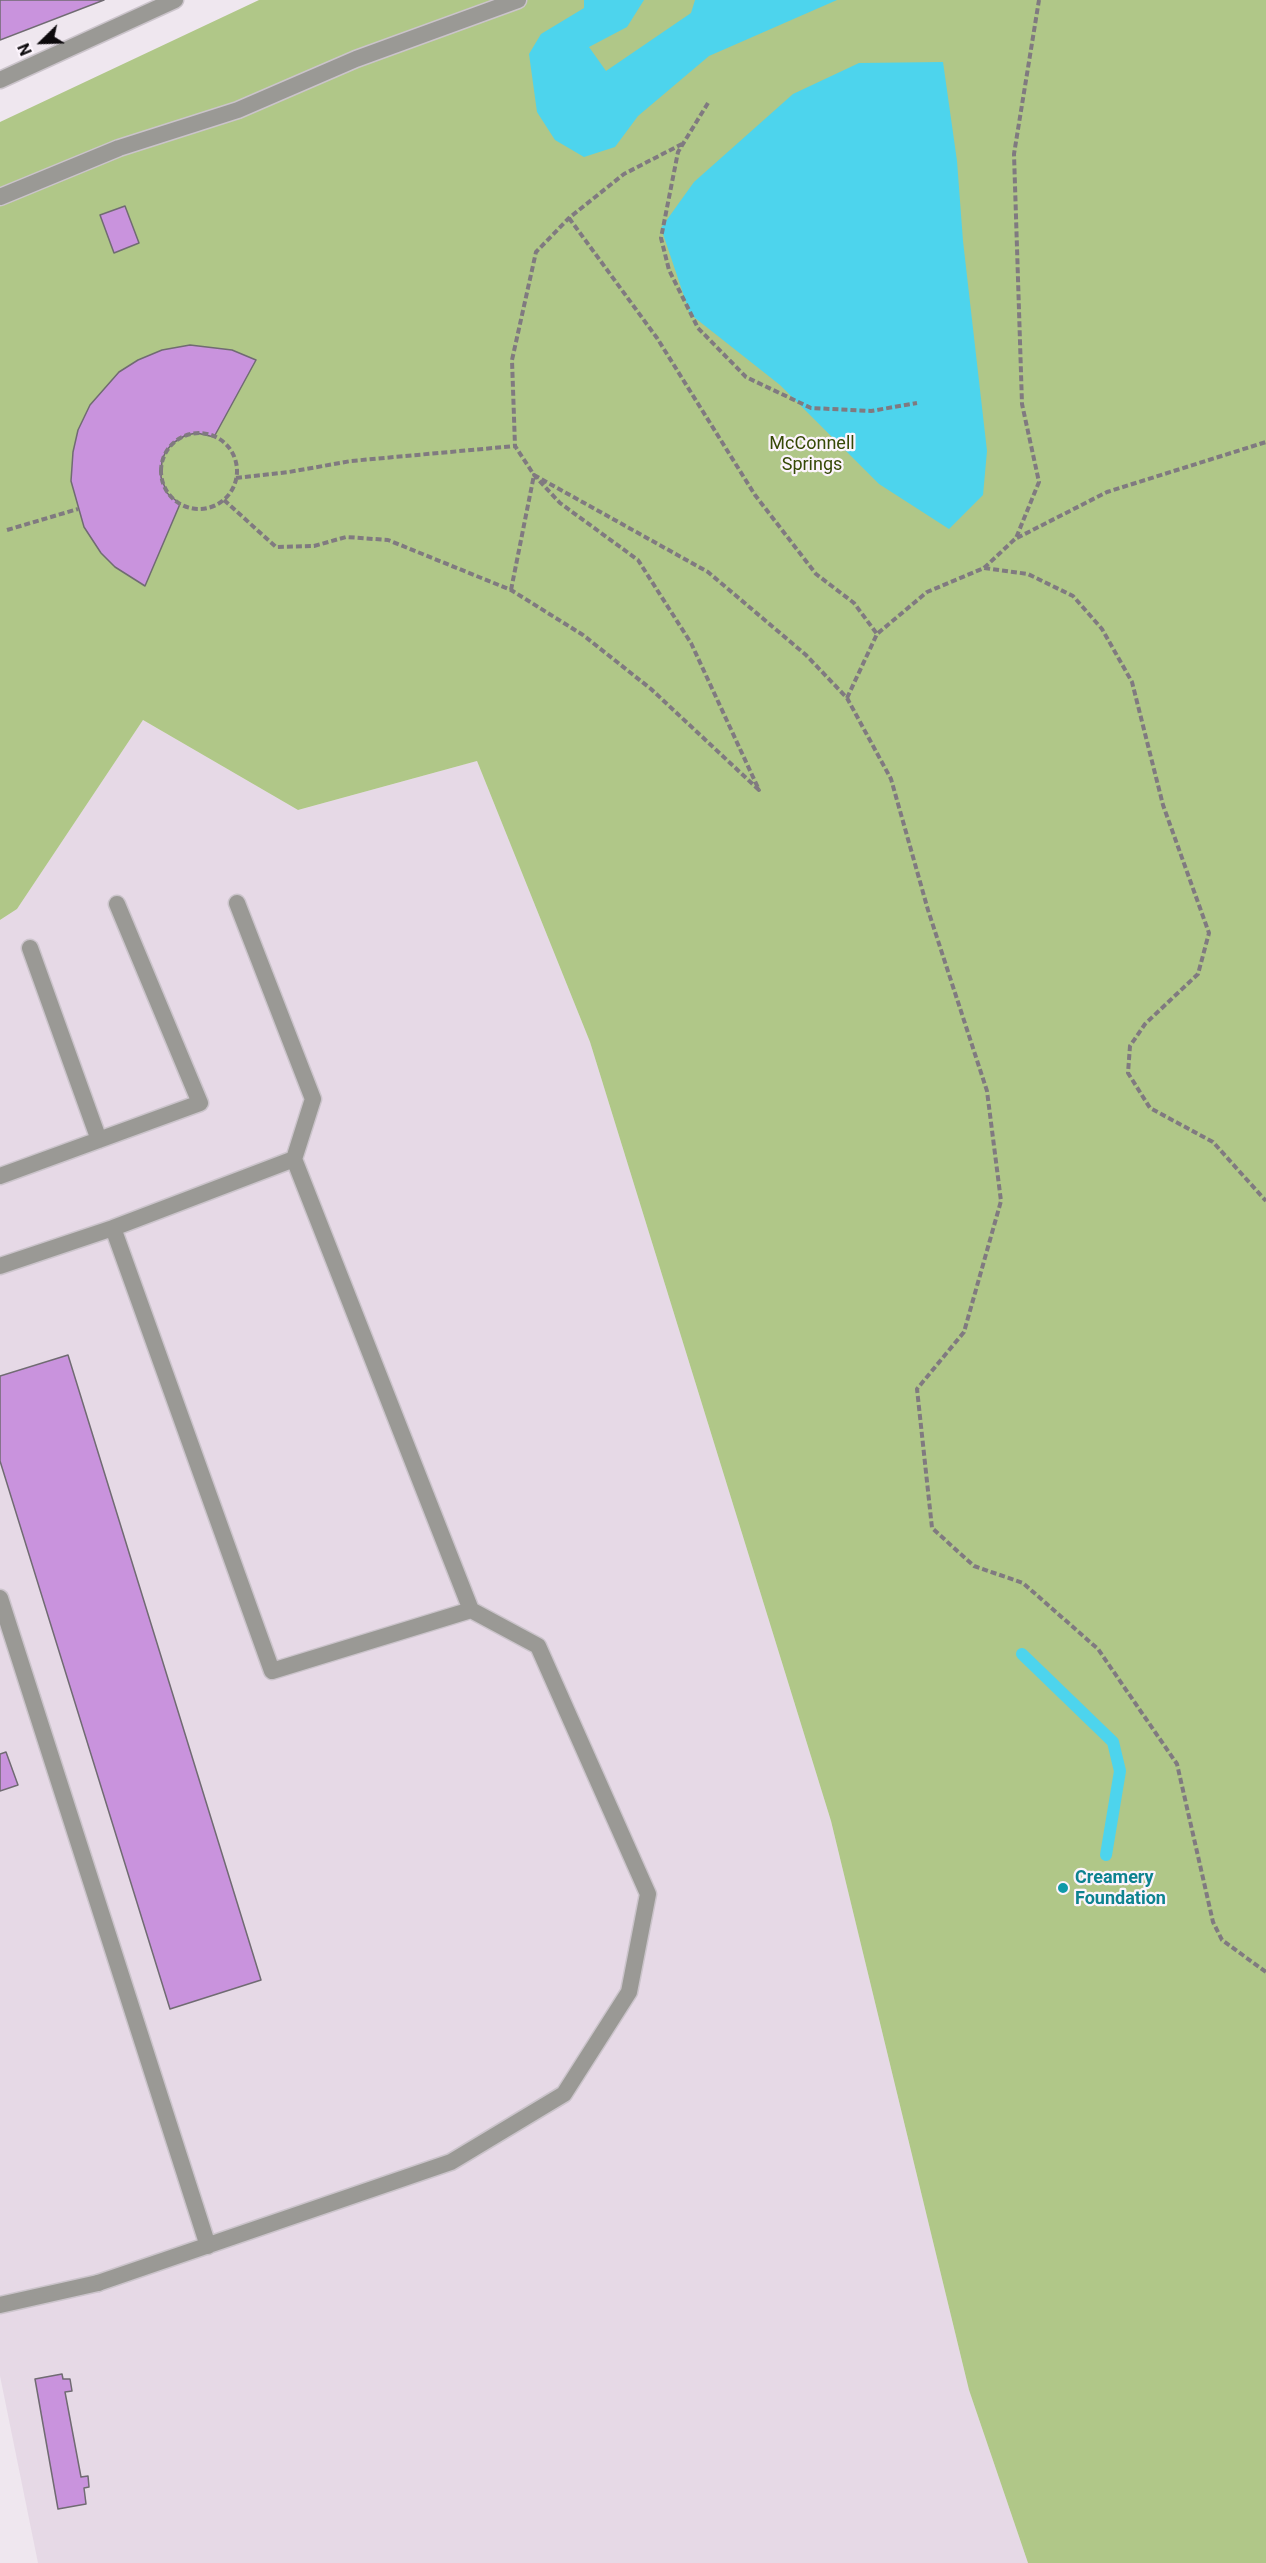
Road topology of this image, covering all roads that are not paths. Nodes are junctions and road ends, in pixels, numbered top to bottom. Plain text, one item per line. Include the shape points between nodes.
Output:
1 (175, 0) edge
2 (518, 0) edge
3 (0, 80) edge
4 (0, 197) edge
5 (237, 903) dead end
6 (117, 904) dead end
7 (30, 948) dead end
8 (99, 1140) junction
9 (294, 1159) junction
10 (0, 1176) edge
11 (113, 1228) junction
12 (0, 1266) edge
13 (0, 1598) edge
14 (471, 1610) junction
15 (208, 2246) junction
16 (0, 2305) edge

1 - 3 street
2 - 4 street via 356,59 238,110 119,148
5 - 9 street via 312,1100
6 - 8 street via 200,1103
7 - 8 street
8 - 10 street
9 - 11 street
9 - 14 street
11 - 12 street
11 - 14 street via 272,1671
13 - 15 street
14 - 15 street via 538,1646 648,1894 629,1992 564,2094 451,2162
15 - 16 street via 98,2283

